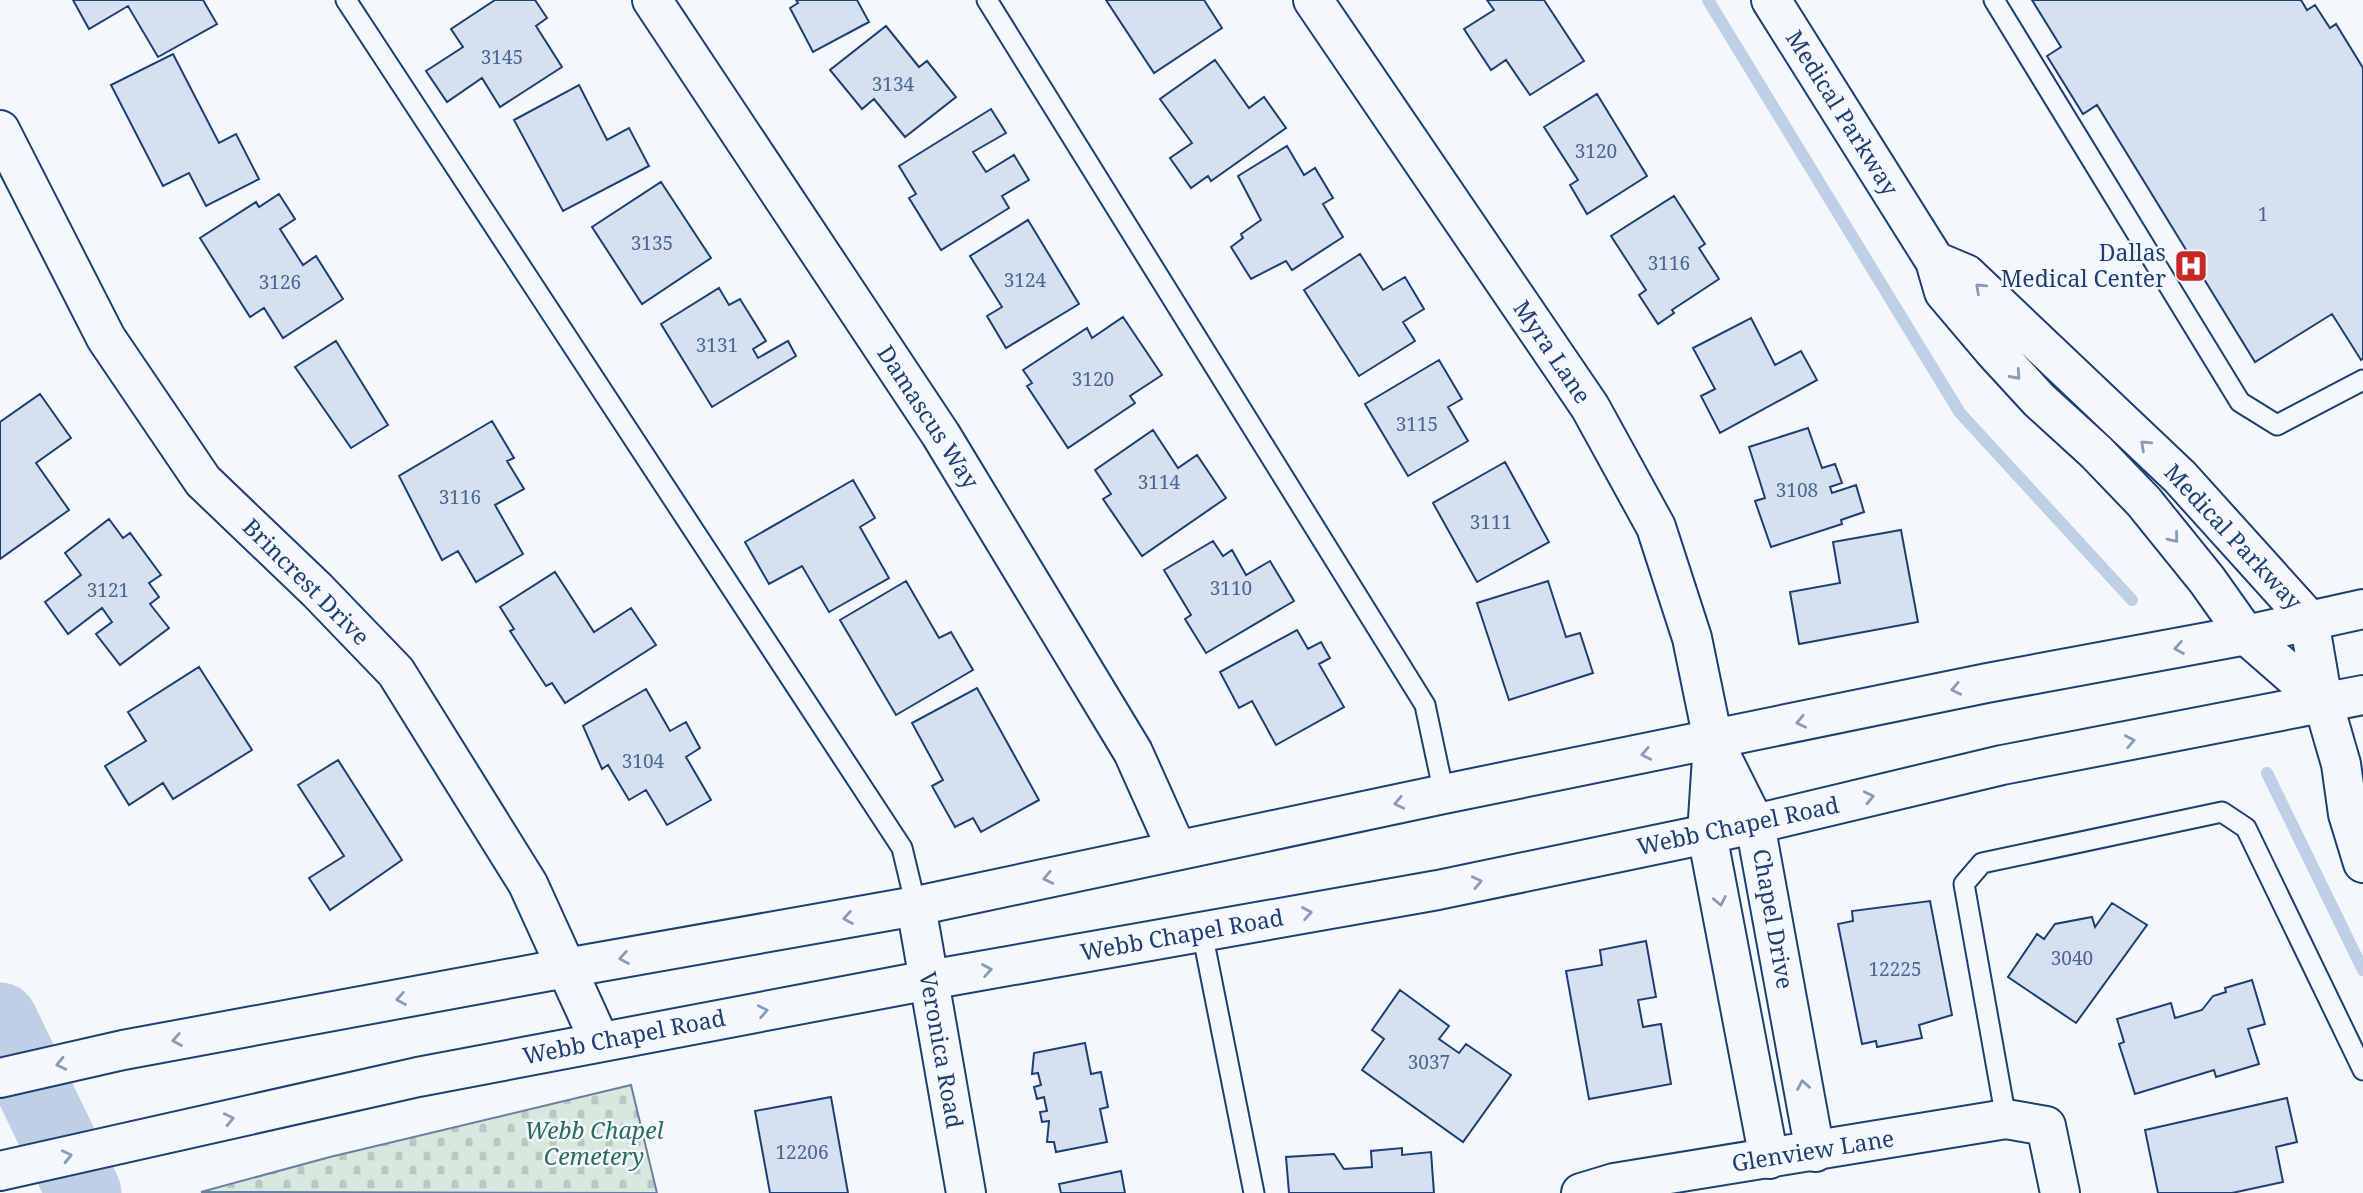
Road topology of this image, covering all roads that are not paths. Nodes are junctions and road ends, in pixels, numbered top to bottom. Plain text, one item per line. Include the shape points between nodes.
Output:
1 (346, 0) edge
2 (652, 0) edge
3 (987, 0) edge
4 (1313, 0) edge
5 (1771, 0) edge
6 (1994, 0) edge
7 (0, 130) edge
8 (1935, 261) junction
9 (2363, 380) edge
10 (2363, 608) edge
11 (2309, 620) junction
12 (2246, 635) junction
13 (2363, 695) edge
14 (2323, 702) junction
15 (1713, 740) junction
16 (1444, 794) junction
17 (1755, 824) junction
18 (1707, 834) junction
19 (1177, 850) junction
20 (2363, 863) edge
21 (916, 906) junction
22 (1202, 932) junction
23 (566, 968) junction
24 (929, 980) junction
25 (600, 1042) junction
26 (2363, 1070) edge
27 (0, 1078) edge
28 (2006, 1119) junction
29 (1815, 1152) junction
30 (1769, 1159) junction
31 (0, 1171) edge
32 (966, 1193) edge
33 (1255, 1193) edge
34 (1581, 1193) edge
35 (2060, 1193) edge

1 - 21 lane via 902,848
2 - 19 street, Damascus Way via 941,435 1133,752
3 - 16 lane via 1425,705
4 - 15 street, Myra Lane via 1590,407 1656,527 1692,638
5 - 8 street, Medical Parkway
6 - 9 lane via 2240,402 2277,425
7 - 23 street, Brincrest Drive via 106,338 203,481 396,672 528,884
11 -> 8 street, Medical Parkway via 2180,477 1966,274
8 -> 12 street, Medical Parkway via 1944,292 2039,400 2144,502
10 - 11 street
11 - 12 street
11 - 14 street, Medical Parkway
12 - 14 street, Medical Parkway
12 -> 15 street
13 - 14 street, Webb Chapel Road
17 -> 14 street, Webb Chapel Road via 2002,765
14 - 20 street
15 -> 16 street
15 - 17 street, Chapel Drive
15 - 18 street
16 -> 19 street
17 - 18 street, Webb Chapel Road
29 -> 17 street, Chapel Drive
22 -> 18 street, Webb Chapel Road via 1438,890
18 -> 30 street
19 -> 21 street
21 -> 23 street
21 - 24 street, Veronica Road
24 -> 22 street, Webb Chapel Road
22 - 33 lane
23 - 25 street, Brincrest Drive
23 -> 27 street via 123,1050
25 -> 24 street, Webb Chapel Road
24 - 32 street, Veronica Road
31 -> 25 street, Webb Chapel Road via 418,1077
26 - 28 lane via 2246,828 2222,812 1982,863 1964,884
28 - 29 street, Glenview Lane
28 - 35 street, Glenview Lane via 2046,1126
29 - 30 street, Glenview Lane
30 - 34 street, Glenview Lane

